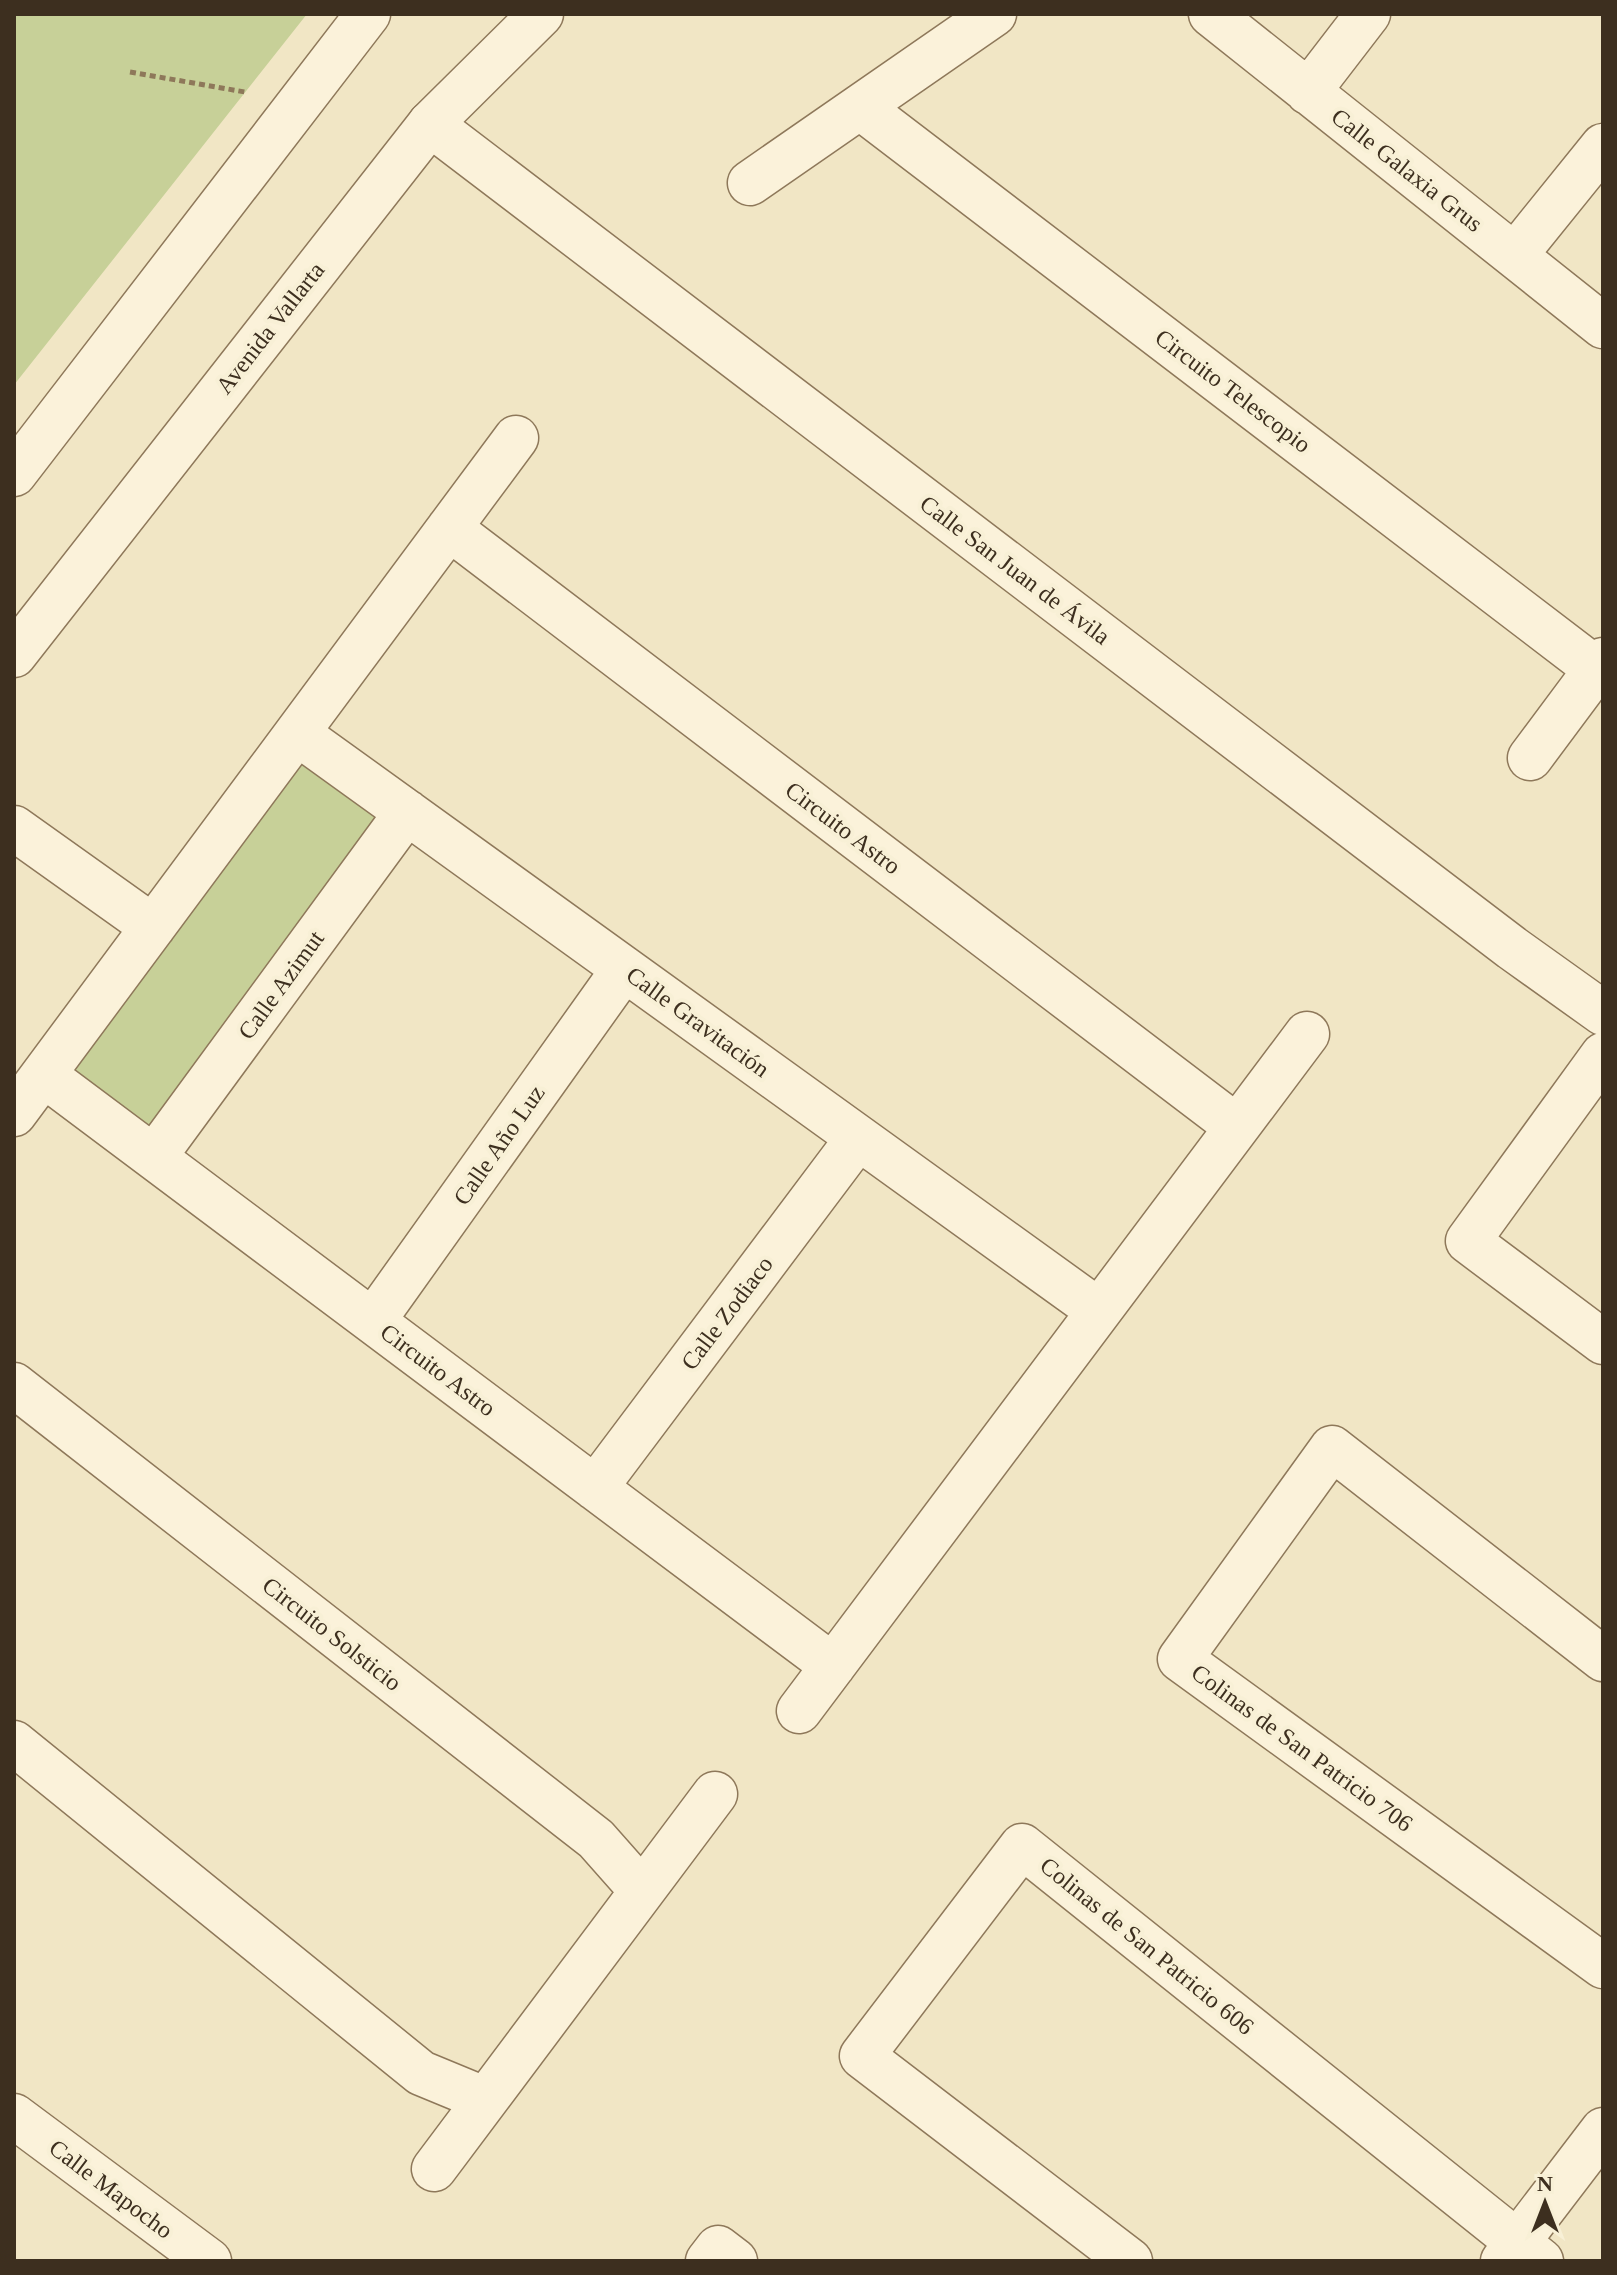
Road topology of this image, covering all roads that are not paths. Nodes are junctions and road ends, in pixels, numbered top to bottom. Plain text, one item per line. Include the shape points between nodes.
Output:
1 (368, 14) edge
2 (541, 14) edge
3 (994, 14) edge
4 (1211, 14) edge
5 (1368, 14) edge
6 (1308, 92) junction
7 (860, 107) junction
8 (430, 124) junction
9 (1603, 146) edge
10 (750, 183) dead end
11 (1515, 255) junction
12 (1603, 326) edge
13 (516, 438) dead end
14 (14, 474) edge
15 (449, 528) junction
16 (14, 655) edge
17 (1600, 664) edge
18 (297, 733) junction
19 (1530, 758) dead end
20 (407, 812) junction
21 (14, 828) edge
22 (153, 927) junction
23 (624, 969) junction
24 (1603, 1013) edge
25 (1307, 1034) dead end
26 (1603, 1055) edge
27 (44, 1075) junction
28 (14, 1114) edge
29 (1237, 1127) junction
30 (858, 1138) junction
31 (154, 1157) junction
32 (1099, 1311) junction
33 (373, 1321) junction
34 (1603, 1342) edge
35 (14, 1385) edge
36 (595, 1488) junction
37 (1603, 1659) edge
38 (833, 1666) junction
39 (799, 1711) dead end
40 (14, 1743) edge
41 (715, 1794) dead end
42 (642, 1891) junction
43 (1603, 1966) edge
44 (484, 2099) junction
45 (14, 2116) edge
46 (1603, 2130) edge
47 (434, 2169) dead end
48 (1520, 2255) edge
49 (209, 2261) edge
50 (708, 2261) edge
51 (735, 2261) edge
52 (1130, 2261) edge

1 - 14 street
2 - 8 street, Avenida Vallarta
3 - 7 street
4 - 6 street, Calle Galaxia Grus
5 - 6 street
6 - 11 street, Calle Galaxia Grus
7 - 10 street
7 - 17 street, Circuito Telescopio
8 - 16 street, Avenida Vallarta
8 - 24 street, Calle San Juan de Ávila
9 - 11 street
11 - 12 street, Calle Galaxia Grus
13 - 15 street
15 - 18 street
15 - 29 street, Circuito Astro
17 - 19 street
18 - 20 street, Calle Gravitación
18 - 22 street
20 - 23 street, Calle Gravitación
20 - 31 street, Calle Azimut
21 - 22 street
22 - 27 street
23 - 30 street, Calle Gravitación
23 - 33 street, Calle Año Luz
25 - 29 street
26 - 34 street via 1468,1241
27 - 28 street
27 - 31 street, Circuito Astro
29 - 32 street
30 - 32 street, Calle Gravitación
30 - 36 street, Calle Zodiaco
31 - 33 street, Circuito Astro
32 - 38 street
33 - 36 street, Circuito Astro
35 - 42 street, Circuito Solsticio via 596,1839
36 - 38 street, Circuito Astro
37 - 43 street, Colinas de San Patricio 706 via 1332,1448 1180,1659
38 - 39 street
40 - 44 street via 421,2073
41 - 42 street
42 - 44 street
44 - 47 street
45 - 49 street, Calle Mapocho
46 - 48 street
48 - 52 street, Colinas de San Patricio 606 via 1022,1846 862,2056
50 - 51 street via 718,2248

